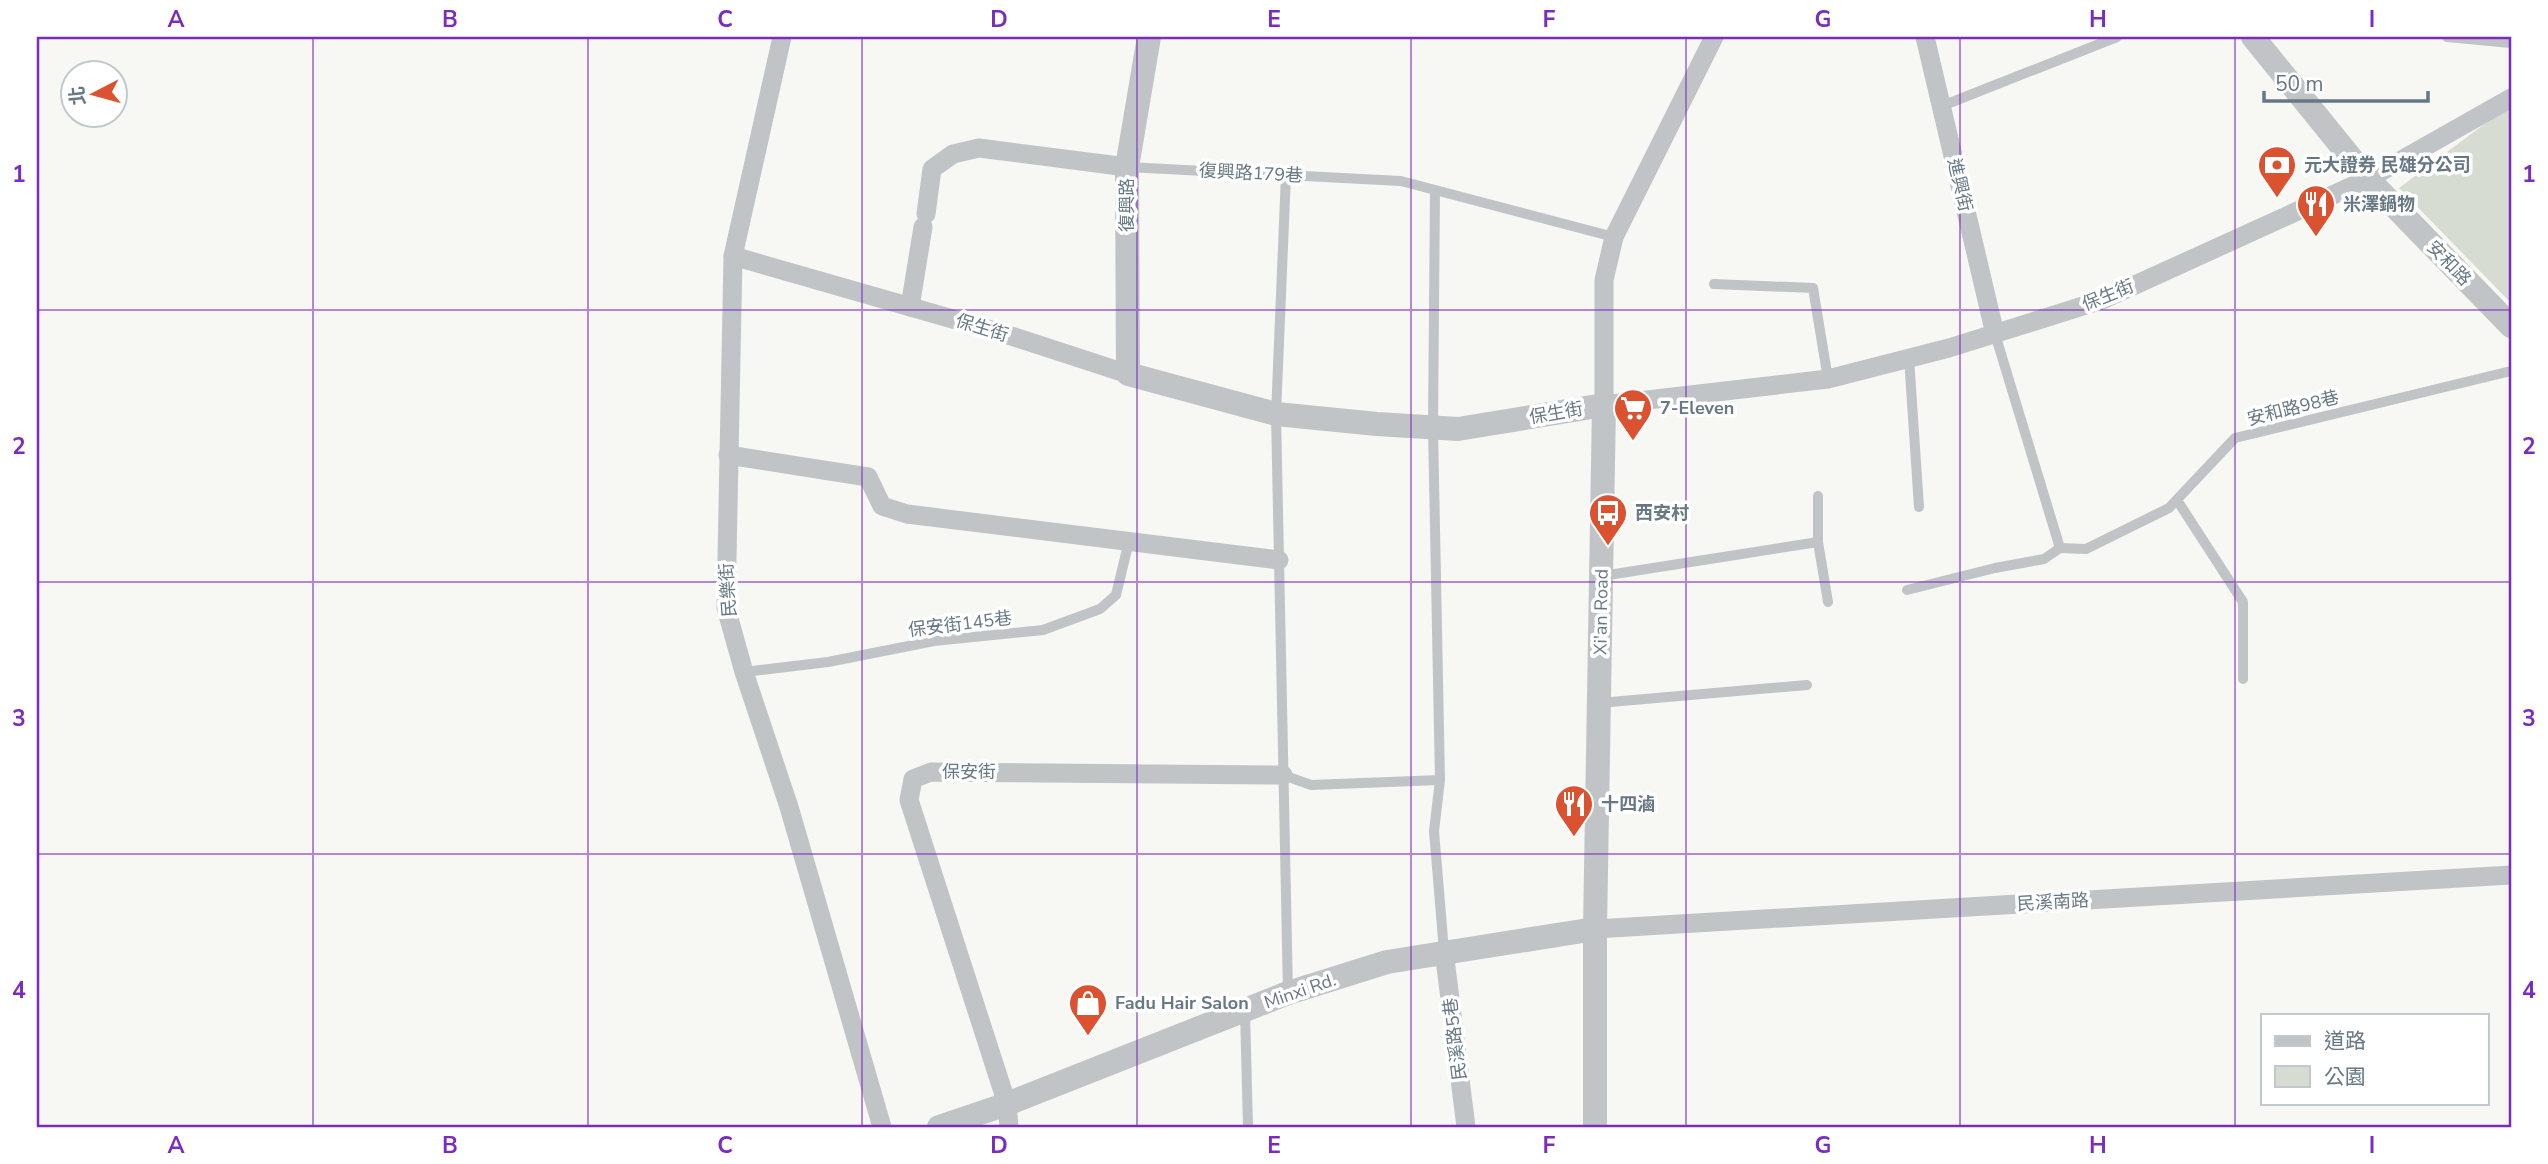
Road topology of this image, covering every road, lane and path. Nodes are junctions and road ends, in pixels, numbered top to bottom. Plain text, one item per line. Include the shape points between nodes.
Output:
1 (782, 37) edge
2 (1149, 37) edge
3 (1714, 37) edge
4 (1925, 37) edge
5 (2117, 37) edge
6 (2253, 37) edge
7 (2447, 37) edge
8 (2511, 43) edge
9 (2511, 98) edge
10 (1942, 106) junction
11 (1127, 167) junction
12 (1286, 175) junction
13 (2368, 179) junction
14 (1435, 190) junction
15 (1614, 237) junction
16 (733, 256) junction
17 (1714, 284) dead end
18 (910, 307) junction
19 (2511, 326) edge
20 (1995, 334) junction
21 (1909, 358) junction
22 (2511, 371) edge
23 (1128, 374) junction
24 (1828, 379) junction
25 (1604, 405) junction
26 (1276, 414) junction
27 (1433, 428) junction
28 (728, 455) junction
29 (1818, 496) dead end
30 (2178, 500) junction
31 (1919, 507) dead end
32 (1129, 541) junction
33 (1818, 542) junction
34 (2060, 548) junction
35 (1279, 560) junction
36 (1601, 576) junction
37 (1907, 590) dead end
38 (1828, 603) dead end
39 (744, 672) junction
40 (2243, 679) dead end
41 (1807, 685) dead end
42 (1599, 703) junction
43 (1283, 775) junction
44 (1440, 780) junction
45 (2511, 875) edge
46 (1595, 929) junction
47 (1444, 951) junction
48 (1288, 993) junction
49 (1245, 1010) junction
50 (1008, 1115) edge
51 (882, 1127) edge
52 (939, 1127) edge
53 (1248, 1127) edge
54 (1466, 1127) edge
55 (1595, 1127) edge

1 - 16 street, 民樂街
2 - 11 street, 復興路
3 - 15 street, Xi'an Road
4 - 10 street, 進興街
5 - 10 lane
6 - 13 street, 安和路
7 - 8 lane
9 - 13 street, 保生街
10 - 20 street, 進興街
11 - 12 lane, 復興路179巷
11 - 18 street, 復興路179巷 via 979,148 953,155 932,169
11 - 23 street, 復興路
12 - 14 lane, 復興路179巷 via 1401,181
12 - 26 lane
13 - 19 street, 安和路
13 - 20 street, 保生街 via 2102,300
14 - 15 lane, 復興路179巷
14 - 27 lane
15 - 25 street, Xi'an Road via 1604,280
16 - 18 street, 保生街
16 - 28 street, 民樂街
17 - 24 lane via 1813,288
18 - 23 street, 保生街
20 - 21 street, 保生街
20 - 34 lane
21 - 24 street, 保生街
21 - 31 lane
22 - 30 lane, 安和路98巷 via 2235,438
23 - 26 street, 保生街
24 - 25 street, 保生街
25 - 27 street, 保生街 via 1458,429
25 - 36 street, Xi'an Road
26 - 27 street, 保生街
26 - 35 lane
27 - 44 lane
28 - 32 street via 868,477 882,506 907,514
28 - 39 street, 民樂街 via 726,608
29 - 33 lane
30 - 34 lane, 安和路98巷 via 2086,549
30 - 40 lane via 2243,602
32 - 35 street
32 - 39 lane, 保安街145巷 via 1116,595 1100,609 1043,630 934,641 828,662
33 - 36 lane
33 - 38 lane
34 - 37 lane, 安和路98巷 via 2044,559
35 - 43 lane
36 - 42 street, Xi'an Road
39 - 51 street, 民樂街 via 789,807
41 - 42 lane
42 - 46 street, Xi'an Road
43 - 44 lane via 1311,785
43 - 48 lane
43 - 50 street, 保安街 via 931,772 913,779 909,800
44 - 47 lane via 1434,831
45 - 46 street, 民溪南路
46 - 47 street, Minxi Rd.
46 - 55 street, Xi'an Road
47 - 48 street, Minxi Rd. via 1387,962
47 - 54 street, 民溪路5巷
48 - 49 street, Minxi Rd.
49 - 50 street, Minxi Rd.
49 - 53 lane
50 - 52 street, Minxi Rd.

